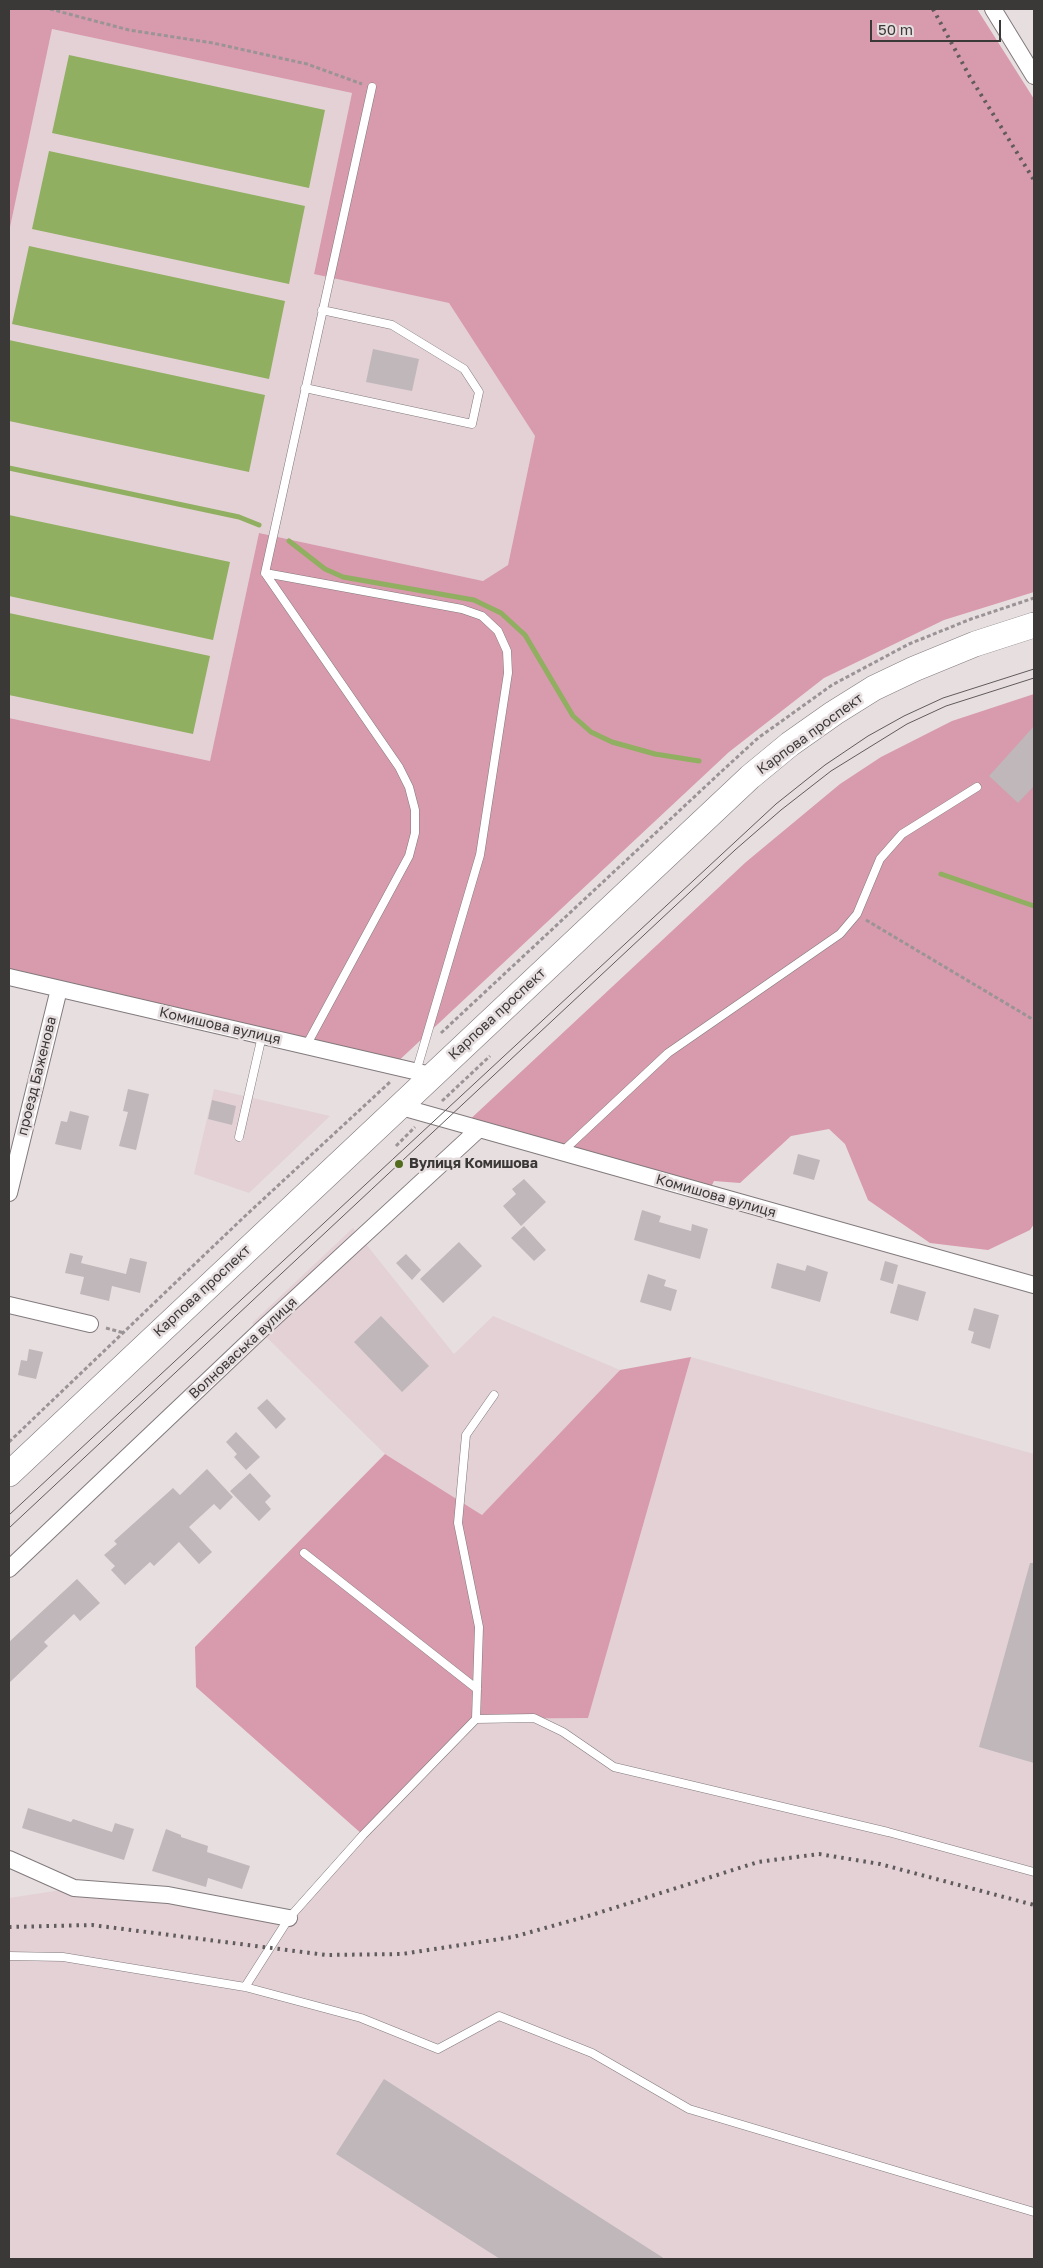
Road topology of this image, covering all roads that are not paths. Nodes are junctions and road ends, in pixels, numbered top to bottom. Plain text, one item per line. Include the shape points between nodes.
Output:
1 (993, 9) edge
2 (1034, 76) edge
3 (372, 87) road end
4 (322, 310) junction
5 (305, 388) junction
6 (265, 573) junction
7 (1034, 625) edge
8 (977, 787) dead end
9 (9, 977) edge
10 (58, 989) junction
11 (262, 1036) junction
12 (306, 1046) junction
13 (424, 1074) junction
14 (398, 1106) junction
15 (479, 1129) junction
16 (239, 1137) dead end
17 (562, 1152) junction
18 (9, 1193) edge
19 (1034, 1285) edge
20 (9, 1305) edge
21 (90, 1324) dead end
22 (494, 1395) dead end
23 (9, 1474) edge
24 (304, 1553) dead end
25 (9, 1570) edge
26 (477, 1689) junction
27 (476, 1719) junction
28 (9, 1859) edge
29 (1034, 1872) edge
30 (289, 1918) junction
31 (9, 1956) edge
32 (245, 1986) junction
33 (1034, 2212) edge

1 - 2 street
3 - 4 lane
4 - 5 lane
4 - 5 lane via 392,325 464,369 479,392 472,424
5 - 6 lane
6 - 12 lane via 399,767 409,787 414,810 414,834 409,856
6 - 13 lane via 462,609 488,621 498,631 507,651 508,673 480,855
7 - 13 main road, Карпова проспект via 975,644 874,688 790,744
8 - 17 lane via 902,834 880,859 857,914 840,934 668,1053
9 - 10 street, Комишова вулиця
10 - 11 street, Комишова вулиця
10 - 18 street, проезд Баженова
11 - 12 street, Комишова вулиця
11 - 16 lane
12 - 13 street, Комишова вулиця
13 - 14 main road, Карпова проспект
14 - 15 street, Комишова вулиця
14 - 23 main road, Карпова проспект
15 - 17 street, Комишова вулиця
15 - 25 street, Волноваська вулиця via 260,1330
17 - 19 street, Комишова вулиця
20 - 21 street
22 - 26 lane via 466,1435 458,1523 479,1627
24 - 26 lane
26 - 27 lane
27 - 29 lane via 534,1718 562,1732 614,1767 888,1832
27 - 30 lane via 363,1835
28 - 30 street via 74,1888 168,1895
30 - 32 lane
31 - 32 lane via 63,1956
32 - 33 lane via 362,2018 438,2049 499,2016 592,2053 690,2109

